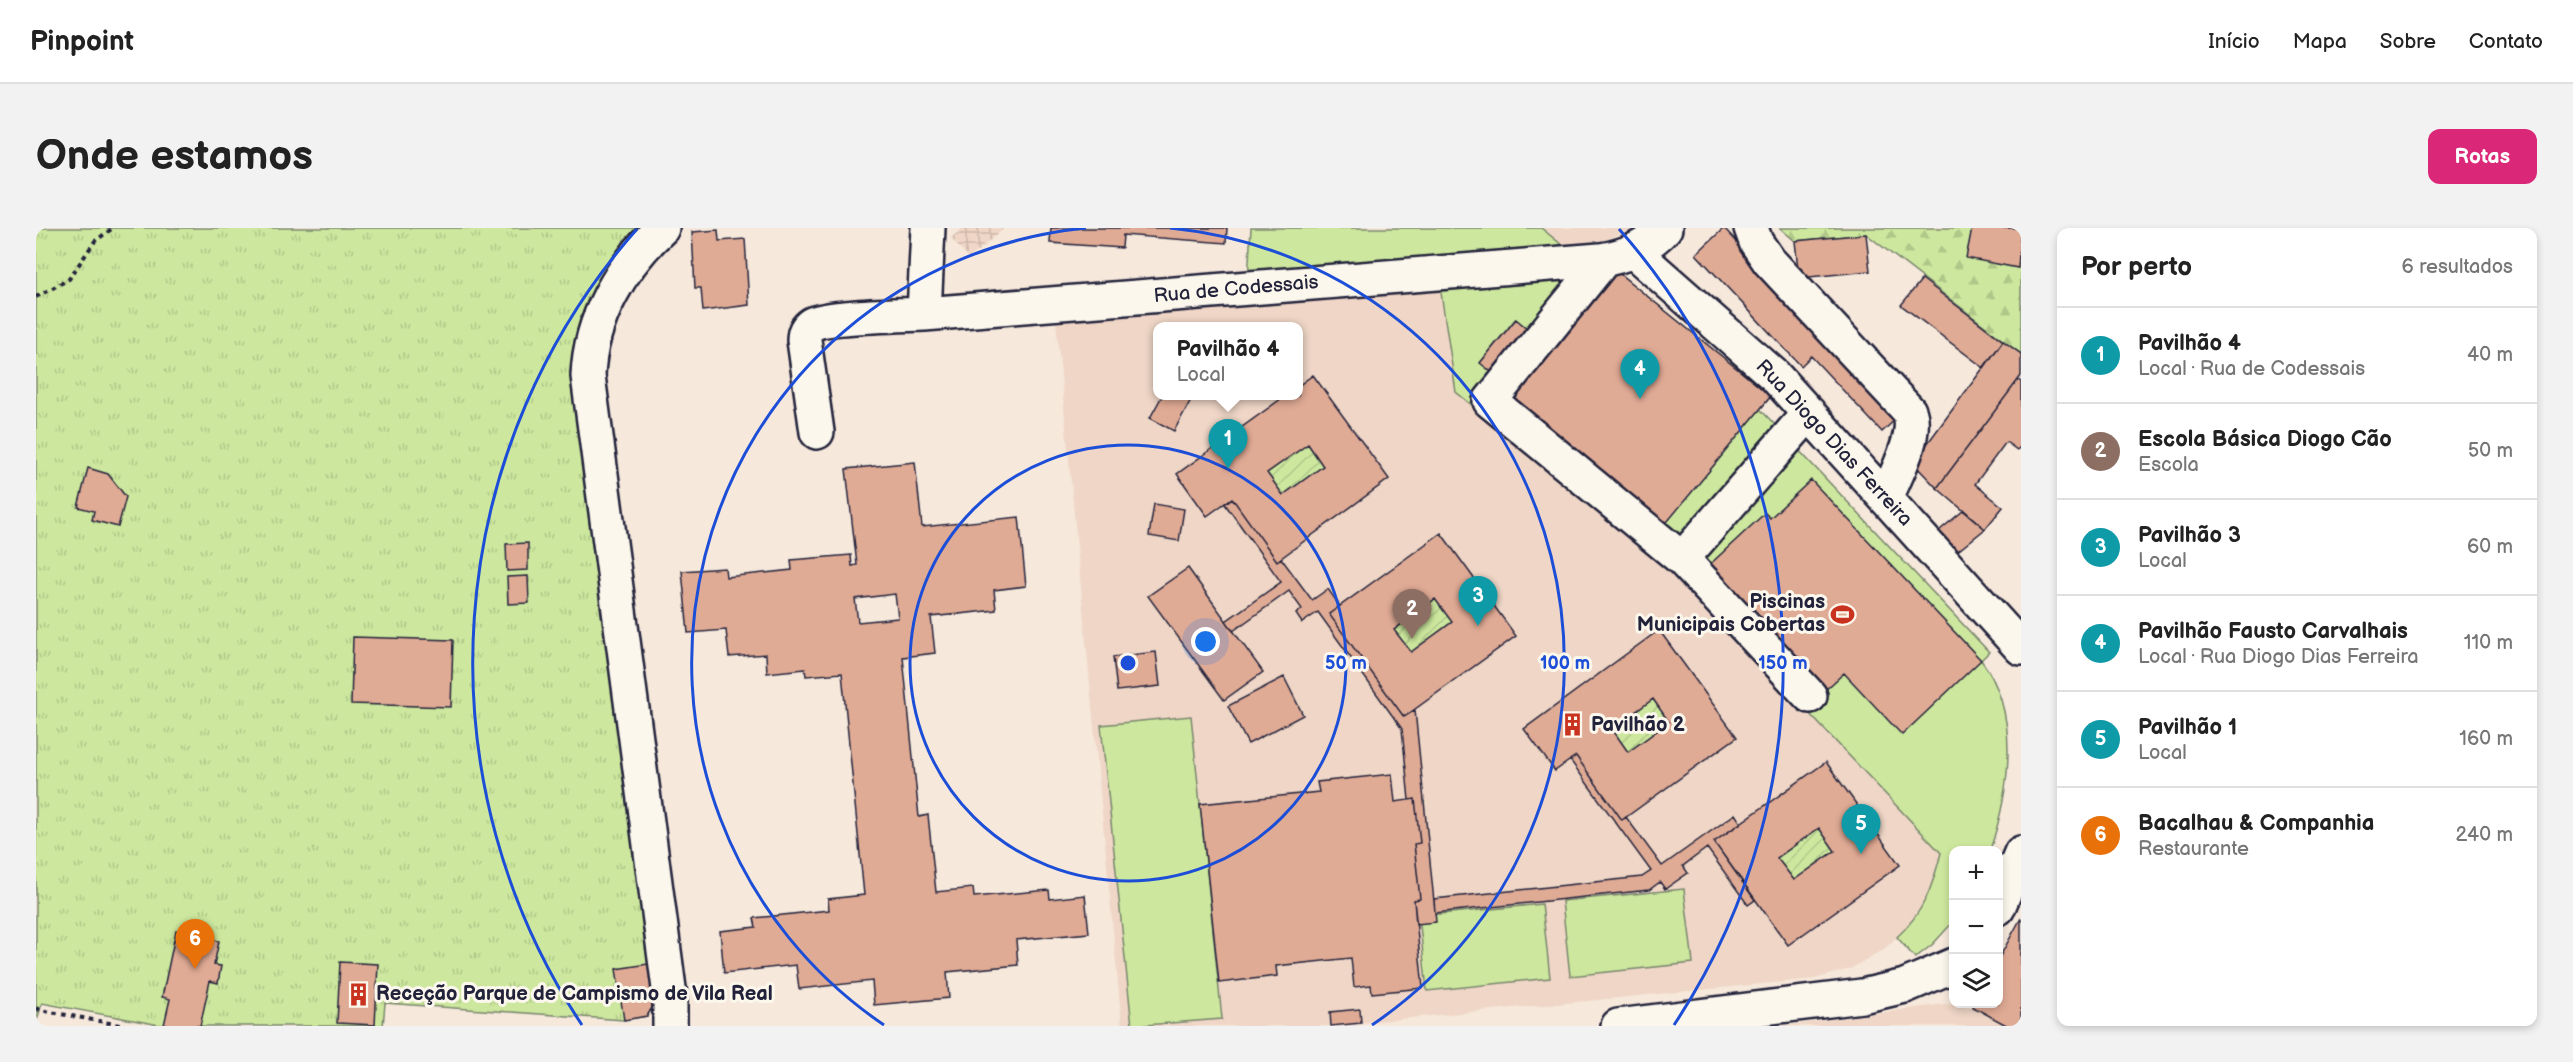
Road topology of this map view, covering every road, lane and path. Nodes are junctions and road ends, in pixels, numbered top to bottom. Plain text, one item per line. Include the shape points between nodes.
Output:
1 (113, 228) edge
2 (662, 228) edge
3 (1665, 228) edge
4 (1751, 228) edge
5 (930, 230) edge
6 (1618, 255) junction
7 (36, 297) edge
8 (924, 314) junction
9 (1809, 413) junction
10 (817, 432) dead end
11 (1886, 498) junction
12 (1682, 560) junction
13 (2021, 648) edge
14 (1810, 696) dead end
15 (2021, 853) edge
16 (2001, 900) edge
17 (1949, 967) edge
18 (36, 1008) edge
19 (125, 1026) edge
20 (670, 1026) edge
21 (1618, 1026) edge

1 - 7 path via 95,241 69,279
2 - 20 street via 634,258 613,292 596,327 588,365 670,996
3 - 6 street via 1653,239
4 - 11 street via 1769,261 1909,411 1912,432
5 - 8 street
6 - 8 street, Rua de Codessais
6 - 9 street, Rua Diogo Dias Ferreira via 1764,364
6 - 12 street via 1490,401
8 - 10 street, Rua de Codessais via 829,320 808,328 804,340
9 - 11 street, Rua Diogo Dias Ferreira
9 - 12 street
11 - 13 street, Rua Diogo Dias Ferreira
12 - 14 street
15 - 16 street
17 - 21 street via 1905,986 1862,996
18 - 19 path

